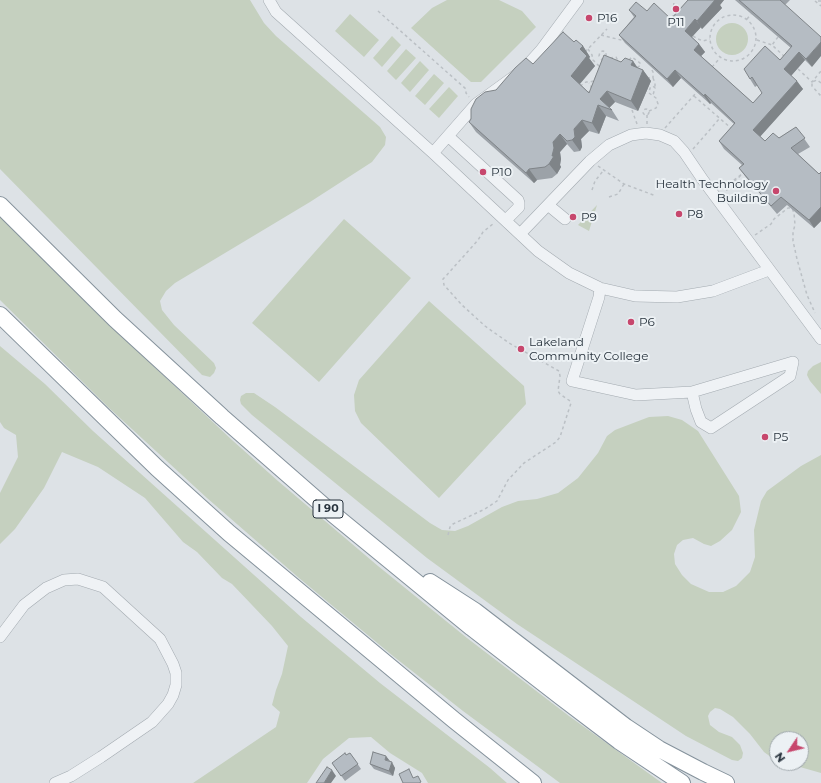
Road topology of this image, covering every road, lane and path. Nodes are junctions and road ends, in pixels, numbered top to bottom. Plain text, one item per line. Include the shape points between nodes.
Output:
1 (268, 0) edge
2 (578, 0) edge
3 (674, 0) edge
4 (815, 0) edge
5 (821, 1) edge
6 (821, 6) edge
7 (378, 11) dead end
8 (751, 14) edge
9 (747, 19) junction
10 (677, 22) edge
11 (391, 27) dead end
12 (394, 27) junction
13 (607, 29) dead end
14 (690, 34) edge
15 (601, 35) junction
16 (778, 37) edge
17 (710, 39) junction
18 (757, 40) junction
19 (626, 42) edge
20 (772, 45) junction
21 (588, 49) junction
22 (585, 52) edge
23 (720, 58) junction
24 (786, 58) edge
25 (606, 60) edge
26 (609, 61) edge
27 (633, 66) edge
28 (601, 68) junction
29 (711, 68) edge
30 (798, 69) dead end
31 (652, 70) edge
32 (821, 71) edge
33 (644, 78) edge
34 (652, 78) junction
35 (812, 82) junction
36 (588, 83) junction
37 (821, 83) edge
38 (654, 87) junction
39 (697, 92) edge
40 (653, 95) junction
41 (694, 96) junction
42 (821, 96) edge
43 (476, 104) junction
44 (632, 110) edge
45 (649, 111) junction
46 (647, 115) junction
47 (720, 118) junction
48 (646, 126) dead end
49 (639, 128) dead end
50 (665, 128) dead end
51 (733, 130) edge
52 (451, 138) junction
53 (693, 149) dead end
54 (433, 153) junction
55 (594, 162) dead end
56 (603, 170) junction
57 (746, 171) edge
58 (742, 174) junction
59 (714, 183) dead end
60 (624, 184) junction
61 (592, 190) dead end
62 (722, 194) dead end
63 (656, 196) dead end
64 (609, 197) dead end
65 (0, 204) edge
66 (548, 205) junction
67 (565, 219) dead end
68 (502, 220) junction
69 (520, 234) junction
70 (752, 237) dead end
71 (768, 270) junction
72 (600, 288) junction
73 (0, 315) edge
74 (818, 318) dead end
75 (821, 340) edge
76 (692, 392) junction
77 (448, 535) dead end
78 (361, 536) junction
79 (0, 637) edge
80 (454, 720) junction
81 (55, 783) edge
82 (533, 783) edge
83 (542, 783) edge
84 (682, 783) edge
85 (726, 783) edge

1 - 54 street via 276,12
2 - 43 street via 523,70
3 - 10 path via 672,18
4 - 5 path
4 - 6 path
7 - 12 path
8 - 9 path
9 - 17 path via 733,15 725,16 714,25
9 - 18 path via 754,28
11 - 12 path
12 - 43 path via 466,89 466,94
13 - 15 path
14 - 17 path via 702,41
15 - 19 path
15 - 21 path
16 - 20 path
17 - 23 path via 711,46
18 - 20 path
18 - 23 path via 755,48 744,60 736,62
20 - 24 path
21 - 22 path
21 - 28 path
23 - 29 path
25 - 28 path via 606,52 600,52 599,56 603,62
26 - 27 path via 614,57 618,63 627,62 632,57 641,64 637,68
28 - 36 path via 594,81
30 - 35 path
31 - 34 path
32 - 35 path
33 - 34 path
34 - 38 path
35 - 37 path via 817,80
35 - 42 path via 812,86
36 - 36 path via 580,86 588,93 592,87
38 - 40 path
38 - 40 path via 649,90 649,94
39 - 41 path
40 - 45 path via 658,104
41 - 47 path
41 - 50 path
43 - 52 street
44 - 49 path
45 - 46 path
45 - 46 path via 647,108 643,110
46 - 48 path
47 - 51 path
47 - 53 path
52 - 54 street
52 - 68 street via 520,203 519,207
54 - 68 street
55 - 56 path
56 - 60 path
56 - 61 path
57 - 58 path
58 - 59 path via 730,183
58 - 62 path
60 - 63 path
60 - 64 path via 618,194
65 - 78 highway, I 90 via 115,318 211,406
66 - 67 street
66 - 69 street
66 - 71 street via 609,145 631,134 659,134 674,141 684,152
68 - 69 street
68 - 77 path via 483,232 443,279 444,284 485,326 509,343 559,371 558,391 571,404 556,442 524,463 508,480 497,501 450,526
69 - 72 street via 554,263
70 - 74 path via 788,208 792,208 796,259
71 - 72 street via 713,290 677,296 635,296
71 - 75 street
72 - 76 street via 572,381 636,395
73 - 80 highway via 157,468 229,533
76 - 76 street via 701,422 711,428 790,376 793,362
78 - 84 highway, I 90 via 472,628 561,697 619,741
78 - 85 highway via 474,611 626,727 659,749
79 - 81 street via 24,606 46,588 64,580 78,579 103,587 160,639 173,664 176,674 173,695 152,722 100,758
80 - 82 highway
80 - 83 highway

